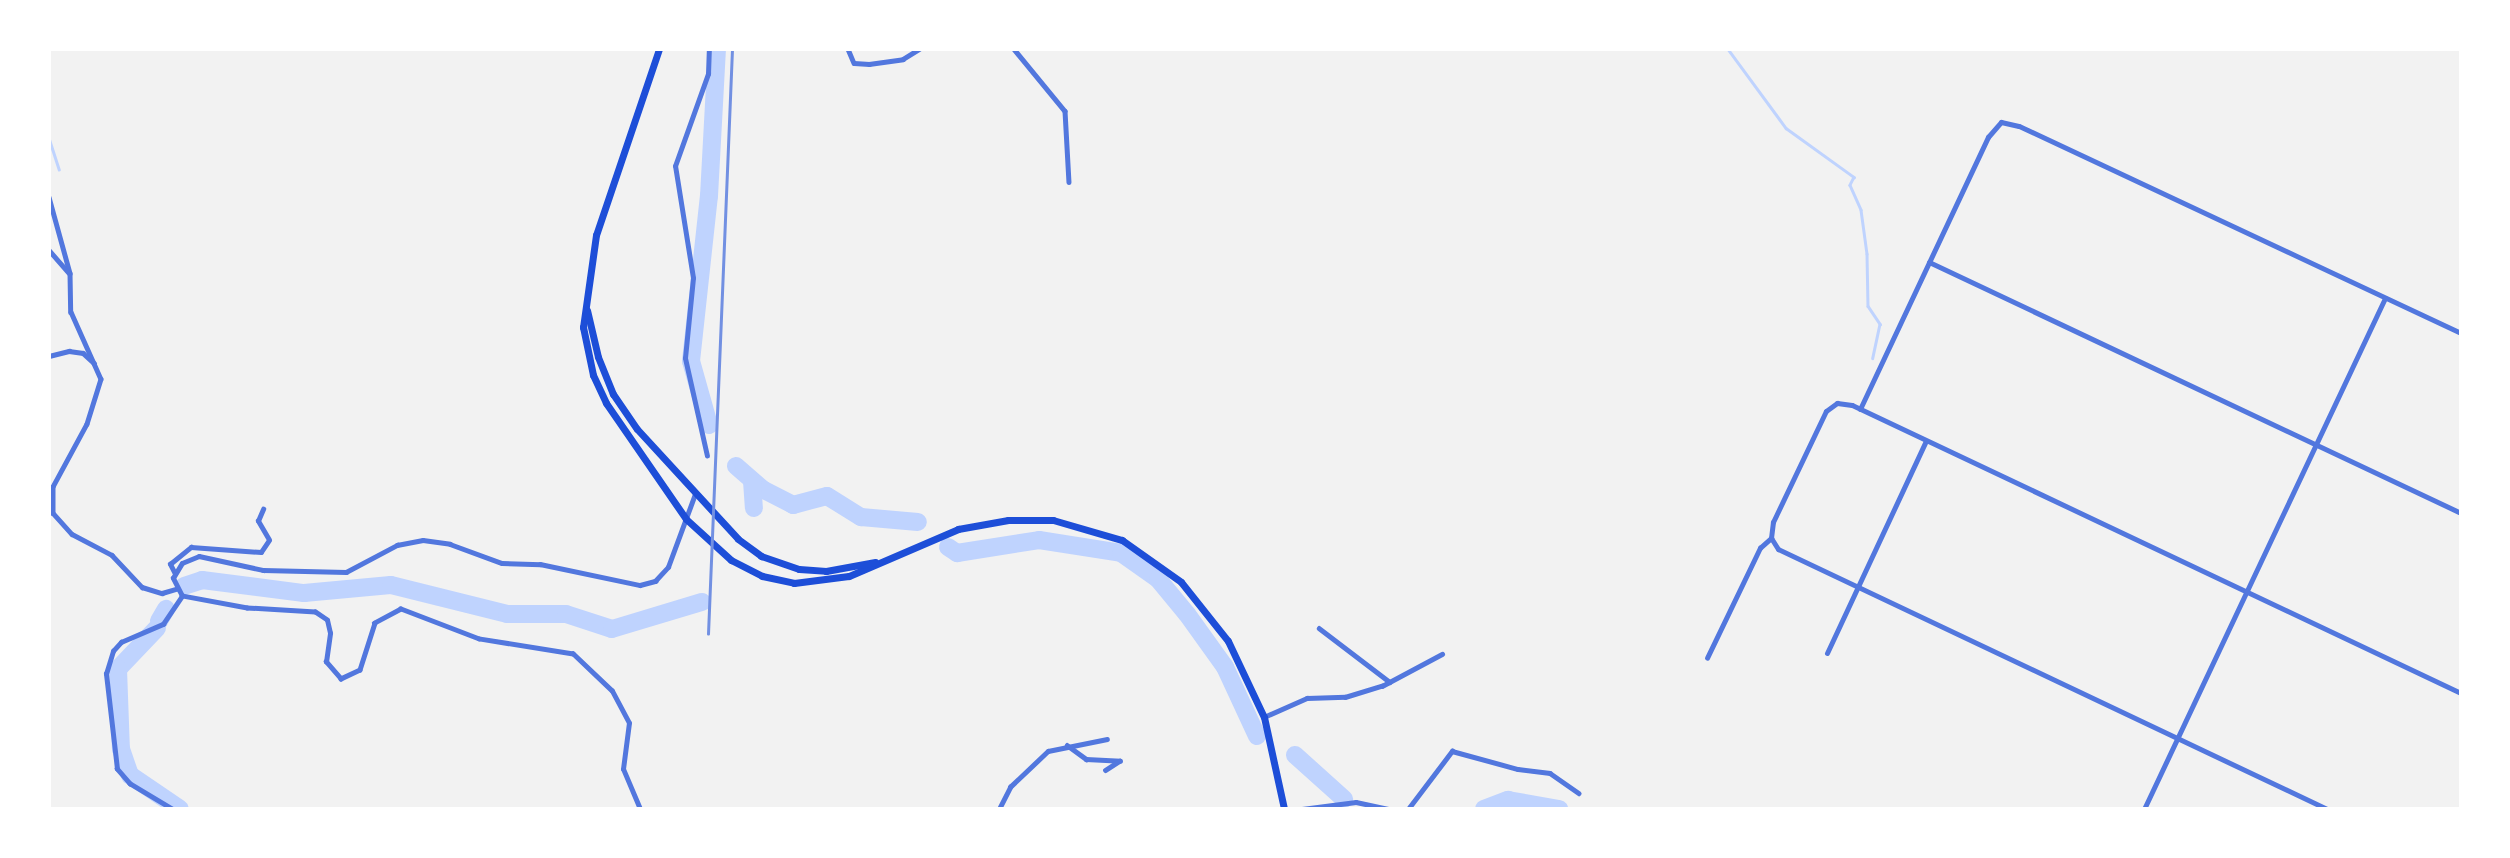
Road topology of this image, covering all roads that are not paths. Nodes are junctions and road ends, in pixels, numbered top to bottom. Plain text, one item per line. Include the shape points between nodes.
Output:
1 (659, 49) edge
2 (709, 49) edge
3 (848, 49) edge
4 (919, 49) edge
5 (1014, 49) edge
6 (1069, 182) dead end
7 (49, 197) edge
8 (49, 250) edge
9 (1928, 262) junction
10 (70, 274) junction
11 (2385, 298) junction
12 (586, 304) junction
13 (2461, 333) edge
14 (49, 356) edge
15 (95, 364) junction
16 (1860, 409) junction
17 (1926, 441) junction
18 (2317, 444) junction
19 (707, 456) dead end
20 (695, 494) junction
21 (263, 509) dead end
22 (2461, 513) edge
23 (686, 519) junction
24 (1771, 538) junction
25 (889, 559) junction
26 (175, 574) junction
27 (1857, 587) junction
28 (176, 589) junction
29 (2246, 591) junction
30 (182, 596) junction
31 (1319, 628) dead end
32 (1827, 653) dead end
33 (1442, 654) dead end
34 (1707, 659) dead end
35 (1390, 682) junction
36 (2461, 693) edge
37 (1264, 717) junction
38 (2177, 738) junction
39 (1107, 739) dead end
40 (1067, 744) junction
41 (1107, 770) dead end
42 (1579, 793) dead end
43 (172, 809) edge
44 (640, 809) edge
45 (999, 809) edge
46 (1284, 809) edge
47 (1303, 809) edge
48 (1390, 809) edge
49 (1408, 809) edge
50 (2144, 809) edge
51 (2327, 809) edge

1 - 12 highway via 596,236
2 - 19 street via 708,74 675,166 693,278 685,358
3 - 4 street via 854,63 869,64 903,59
5 - 6 street via 1065,111
7 - 10 street
8 - 10 street
9 - 11 street via 1988,137 1996,125 2007,121
9 - 16 street
9 - 18 street
10 - 15 street via 71,312
11 - 13 street
11 - 18 street
12 - 20 highway via 598,358 613,394 637,429
12 - 23 highway via 584,344 606,403
14 - 15 street via 83,353
15 - 28 street via 102,379 98,397 53,486 52,513 72,534 112,555 142,587 162,593
16 - 17 street
16 - 24 street via 1842,403 1826,411 1773,522
17 - 27 street
17 - 29 street
18 - 22 street
18 - 29 street
20 - 23 street
20 - 25 highway via 761,556 799,569 826,571
21 - 26 street via 258,521 269,540 261,552 191,547 170,564
23 - 25 highway via 722,554 768,578 811,584 849,576
23 - 26 street via 668,567 655,581 640,585 540,564 502,563 450,544 423,540 397,545 346,572 263,570 199,556 185,560
24 - 27 street via 1782,552
24 - 34 street via 1760,548
25 - 37 highway via 958,529 1008,520 1053,520 1110,535 1168,570 1197,600 1228,641
26 - 28 street
27 - 32 street
27 - 38 street
28 - 30 street
29 - 36 street
29 - 38 street
30 - 43 street via 163,624 121,642 106,674 117,769 130,784
30 - 44 street via 247,608 315,612 327,620 326,662 341,679 360,670 375,623 401,609 479,639 573,654 612,691 629,723 623,769
31 - 35 street
33 - 35 street
35 - 37 street via 1345,697 1307,698
37 - 46 highway
38 - 50 street
38 - 51 street
39 - 40 street
40 - 41 street via 1086,759 1120,761
40 - 45 street via 1048,751 1030,766 1010,787
42 - 49 street via 1550,773 1451,751
47 - 48 street via 1356,802

